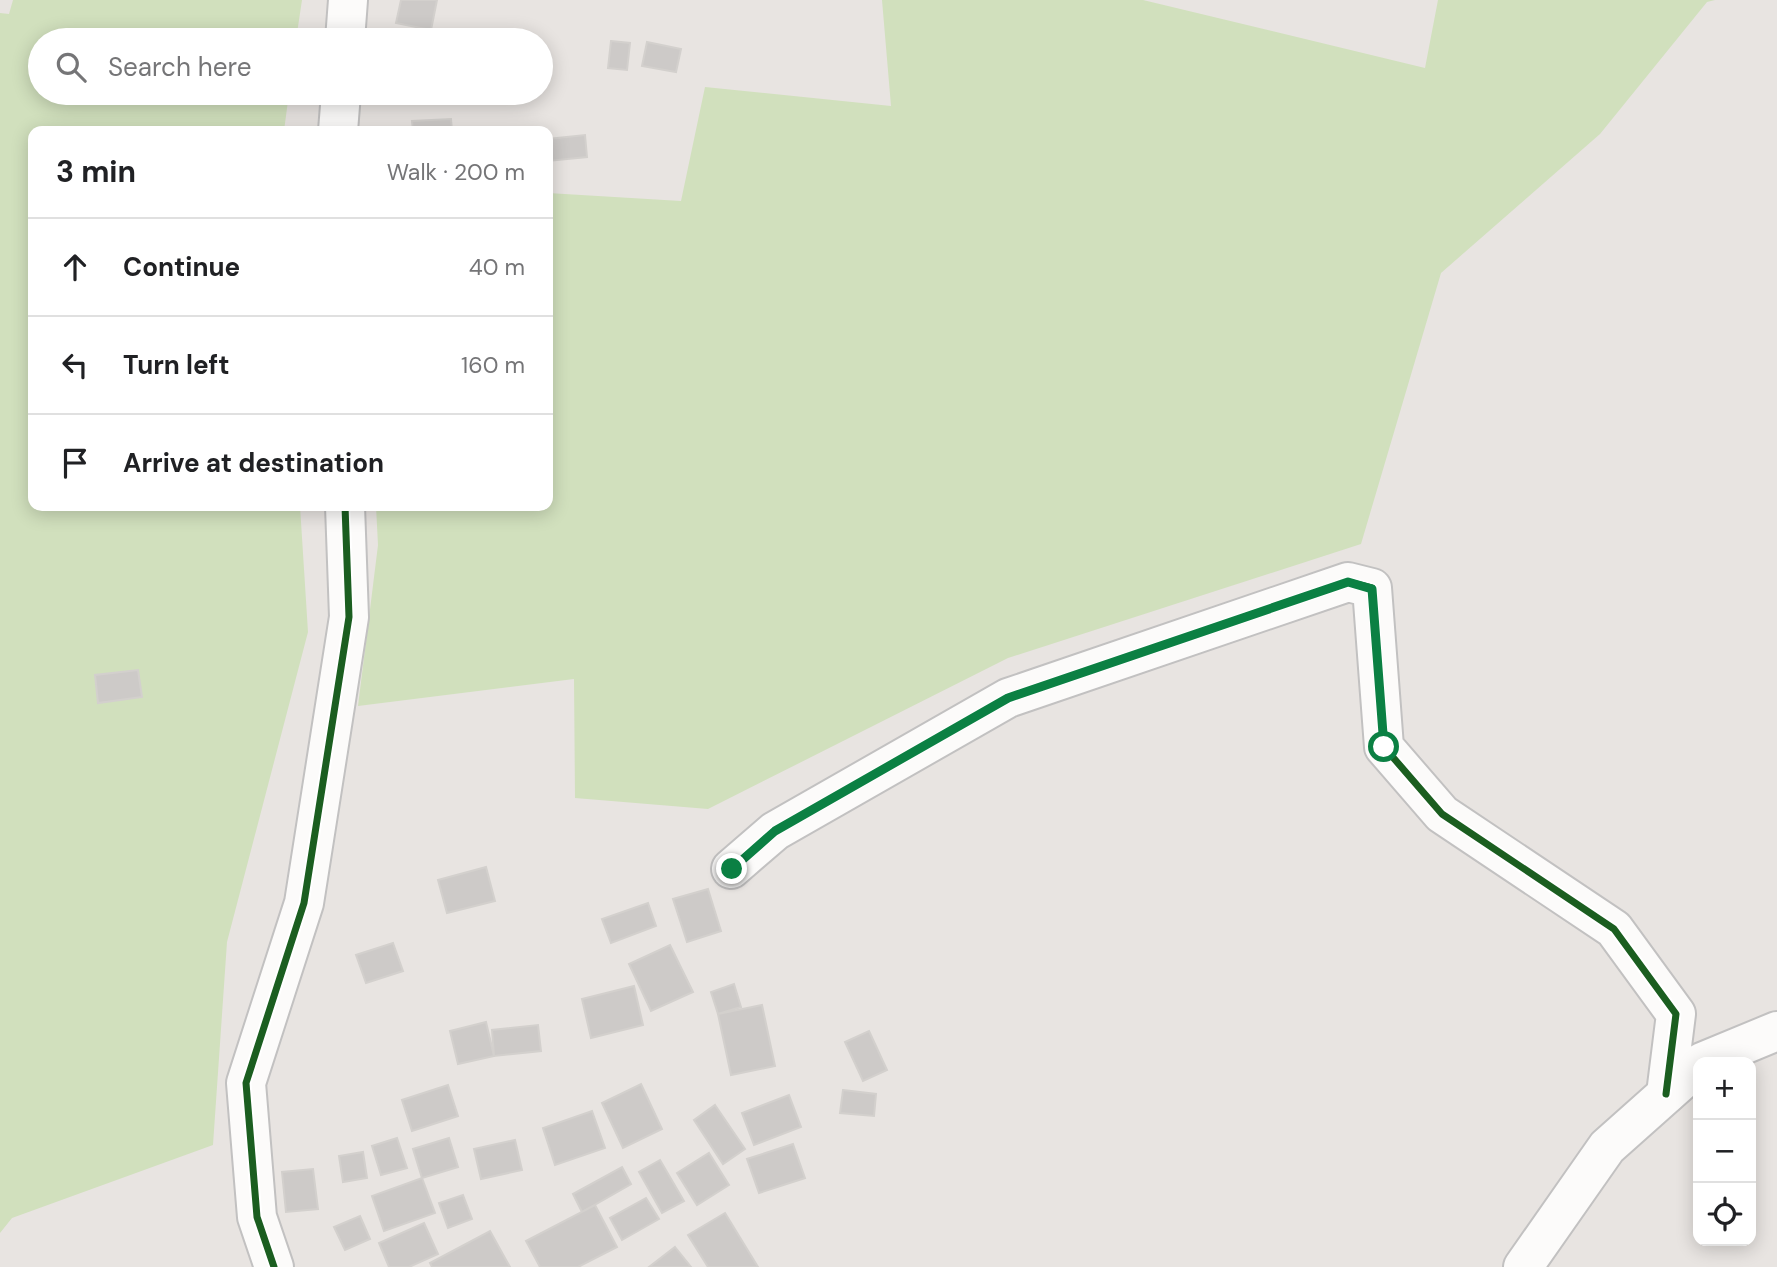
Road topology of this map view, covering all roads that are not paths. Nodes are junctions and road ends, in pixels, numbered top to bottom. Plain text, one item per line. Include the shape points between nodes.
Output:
1 (348, 0) edge
2 (346, 28) edge
3 (340, 105) edge
4 (338, 126) edge
5 (345, 511) edge
6 (732, 869) dead end
7 (1777, 1031) edge
8 (1716, 1057) edge
9 (1693, 1070) edge
10 (1666, 1094) junction
11 (274, 1267) edge
12 (1523, 1267) edge

1 - 2 street
3 - 4 street
5 - 11 street via 349,617 304,903 246,1083 257,1217
6 - 10 street via 775,831 1008,698 1348,582 1372,589 1384,747 1442,814 1614,929 1676,1014
7 - 8 street
9 - 10 street
10 - 12 street via 1607,1147

